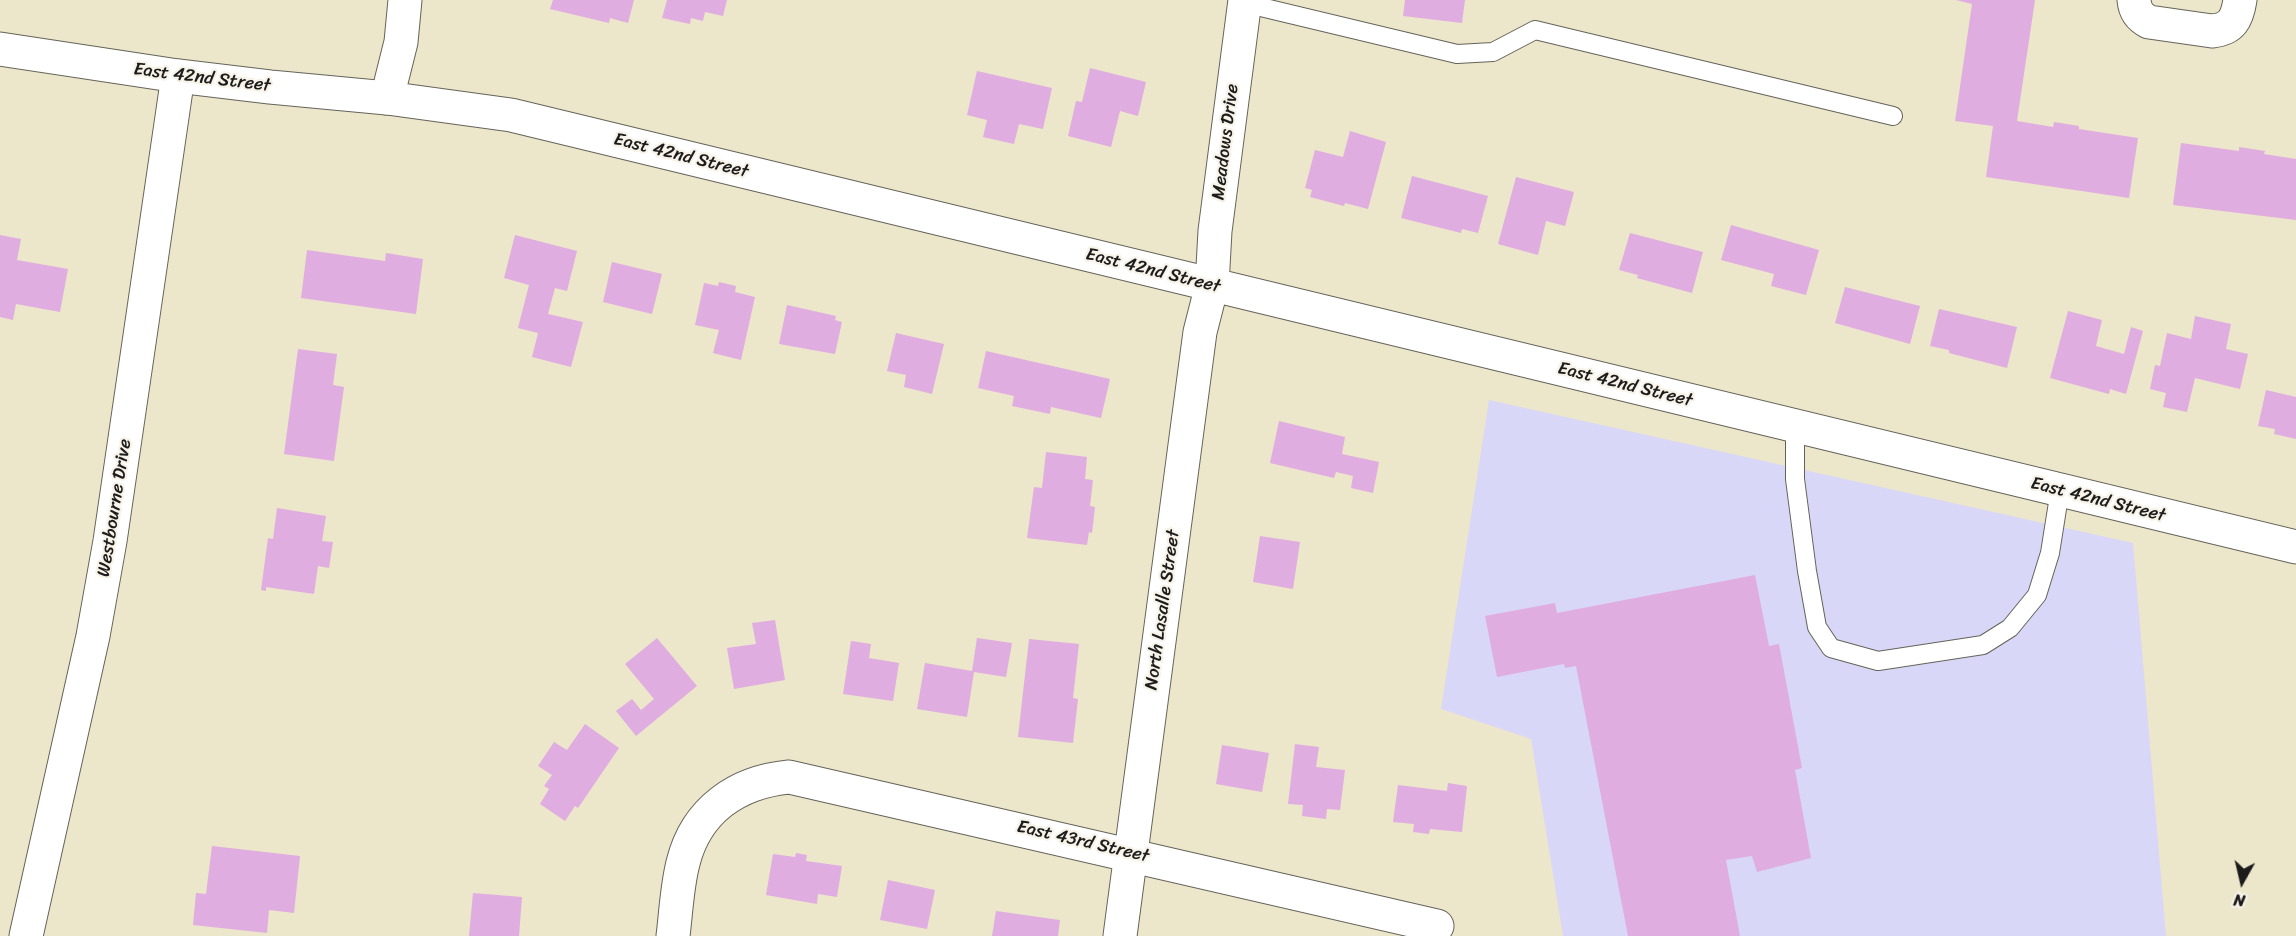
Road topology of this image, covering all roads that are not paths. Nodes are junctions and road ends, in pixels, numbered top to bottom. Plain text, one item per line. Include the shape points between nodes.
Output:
1 (405, 0) edge
2 (2134, 0) edge
3 (2240, 0) edge
4 (1244, 2) edge
5 (0, 49) edge
6 (178, 76) junction
7 (387, 98) junction
8 (1893, 116) dead end
9 (1212, 285) junction
10 (1795, 426) junction
11 (2060, 490) junction
12 (2296, 548) edge
13 (1131, 854) junction
14 (1437, 926) dead end
15 (26, 936) edge
16 (673, 936) edge
17 (1120, 936) edge

1 - 7 street
2 - 3 street via 2141,18 2149,22 2212,31 2233,24
4 - 8 lane via 1457,54 1493,52 1535,30
4 - 9 street, Meadows Drive via 1215,231
5 - 6 street, East 42nd Street
6 - 7 street, East 42nd Street
6 - 15 street, Westbourne Drive via 109,551
7 - 9 street, East 42nd Street via 511,115
9 - 10 street, East 42nd Street
9 - 13 street, North Lasalle Street via 1200,332
10 - 11 street, East 42nd Street
10 - 11 lane via 1795,479 1817,627 1832,648 1878,661 1983,645 2010,628 2037,595 2050,553
11 - 12 street, East 42nd Street
13 - 14 street, East 43rd Street
13 - 16 street, East 43rd Street via 806,779 762,780 729,796 709,813 692,836 681,873
13 - 17 street, North Lasalle Street

